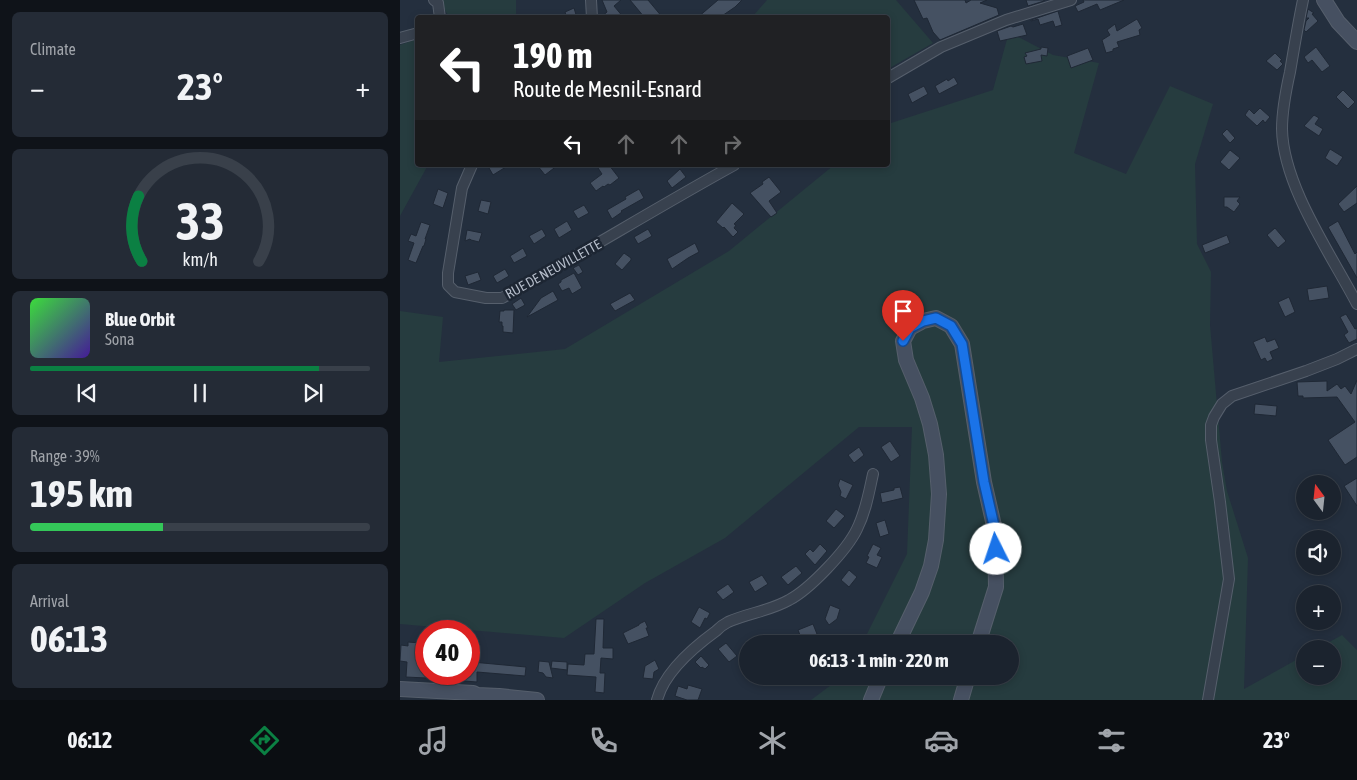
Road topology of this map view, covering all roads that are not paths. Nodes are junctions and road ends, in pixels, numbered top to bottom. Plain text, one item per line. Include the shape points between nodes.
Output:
1 (434, 0) edge
2 (590, 0) edge
3 (1071, 0) edge
4 (1303, 0) edge
5 (1324, 0) edge
6 (440, 15) edge
7 (592, 15) edge
8 (415, 34) edge
9 (400, 38) edge
10 (1357, 42) edge
11 (890, 77) edge
12 (471, 167) edge
13 (730, 167) edge
14 (1357, 304) edge
15 (1357, 349) edge
16 (874, 474) dead end
17 (901, 635) edge
18 (981, 635) edge
19 (877, 685) edge
20 (965, 685) edge
21 (400, 689) edge
22 (477, 695) junction
23 (400, 696) edge
24 (498, 698) edge
25 (456, 700) edge
26 (537, 700) edge
27 (656, 700) edge
28 (871, 700) edge
29 (961, 700) edge
30 (1208, 700) edge

1 - 6 street via 438,3
2 - 7 street
3 - 11 street via 1006,20 949,44
4 - 14 street via 1285,98 1282,129 1285,154 1305,208
5 - 10 street via 1338,22
8 - 9 street
12 - 13 street, RUE DE NEUVILLETTE via 462,188 448,285 455,292 486,298 502,298
15 - 30 street via 1306,371 1232,396 1214,417 1210,440 1229,579
16 - 27 street via 857,530 809,587 790,600 727,623 713,633 670,675
17 - 18 street via 931,566 939,494 930,424 906,360 903,341 910,328 936,318 951,326 962,344 995,530 996,587
19 - 28 street
20 - 29 street
21 - 22 street
22 - 24 street
22 - 25 street via 472,699
23 - 25 street
24 - 26 street

